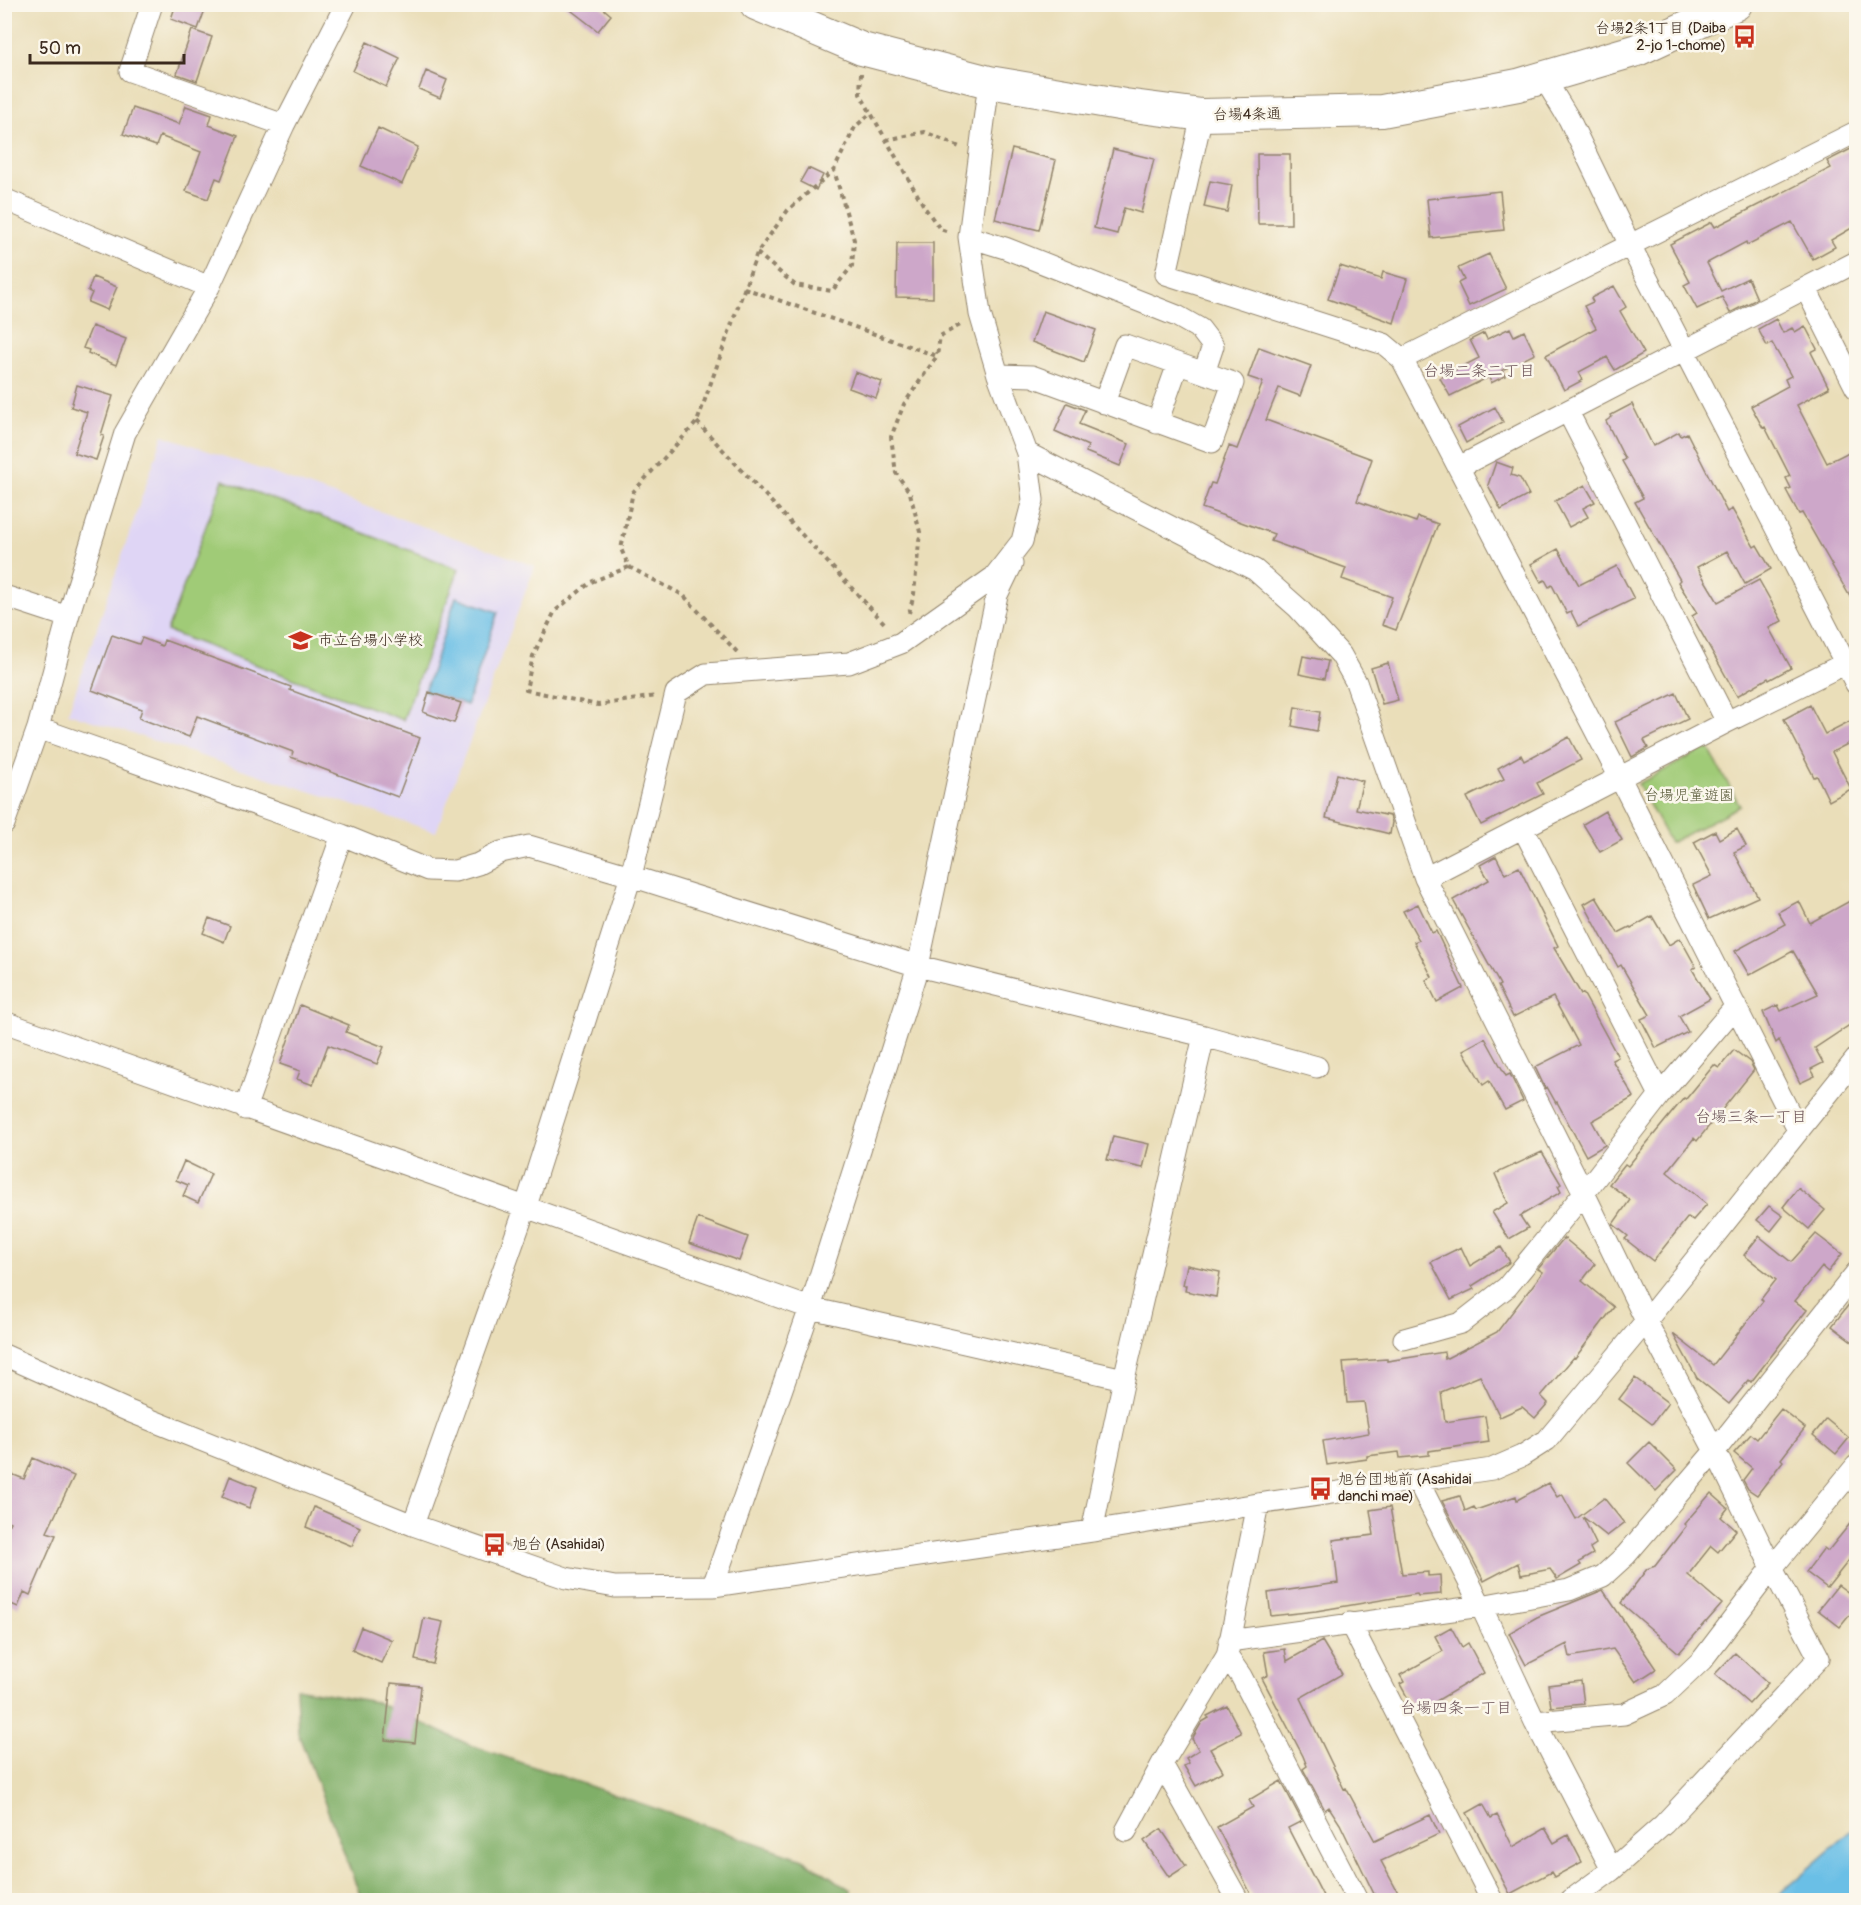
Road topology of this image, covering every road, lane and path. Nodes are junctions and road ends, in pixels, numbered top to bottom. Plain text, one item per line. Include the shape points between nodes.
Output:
1 (152, 4) edge
2 (346, 4) edge
3 (756, 4) edge
4 (1736, 4) edge
5 (862, 49) junction
6 (1544, 78) junction
7 (989, 82) junction
8 (871, 113) junction
9 (1203, 115) junction
10 (284, 125) junction
11 (1857, 132) edge
12 (886, 140) junction
13 (980, 156) junction
14 (834, 170) junction
15 (4, 199) edge
16 (969, 237) junction
17 (1630, 245) junction
18 (757, 253) junction
19 (1857, 262) edge
20 (209, 287) junction
21 (744, 288) junction
22 (1806, 289) junction
23 (980, 314) junction
24 (1686, 351) junction
25 (937, 356) junction
26 (1402, 360) junction
27 (1178, 364) junction
28 (1204, 373) junction
29 (998, 375) junction
30 (1857, 388) edge
31 (1104, 403) junction
32 (1568, 412) junction
33 (698, 422) junction
34 (1157, 423) junction
35 (1028, 453) junction
36 (1459, 467) junction
37 (1023, 542) junction
38 (629, 567) junction
39 (4, 596) edge
40 (68, 617) junction
41 (902, 642) junction
42 (1851, 660) edge
43 (755, 671) junction
44 (1857, 684) edge
45 (676, 693) junction
46 (1727, 722) junction
47 (38, 728) junction
48 (1620, 778) junction
49 (4, 824) edge
50 (1523, 828) junction
51 (342, 835) junction
52 (631, 876) junction
53 (1425, 878) junction
54 (918, 966) junction
55 (1736, 1006) junction
56 (4, 1022) edge
57 (1204, 1036) junction
58 (1857, 1059) edge
59 (1317, 1067) dead end
60 (1660, 1095) junction
61 (245, 1109) junction
62 (1798, 1130) junction
63 (1584, 1193) junction
64 (526, 1206) junction
65 (1857, 1273) edge
66 (810, 1308) junction
67 (1646, 1321) junction
68 (1404, 1339) dead end
69 (4, 1355) edge
70 (1124, 1379) junction
71 (1715, 1451) junction
72 (1857, 1466) edge
73 (1418, 1481) junction
74 (1258, 1504) junction
75 (413, 1525) junction
76 (1092, 1531) junction
77 (1772, 1568) junction
78 (713, 1586) junction
79 (1481, 1606) junction
80 (1350, 1623) junction
81 (1228, 1648) junction
82 (1535, 1722) junction
83 (1162, 1764) junction
84 (1126, 1831) dead end
85 (1612, 1870) junction
86 (1238, 1900) edge
87 (1357, 1900) edge
88 (1492, 1900) edge
89 (1571, 1900) edge

1 - 10 street via 130,70
2 - 10 street
3 - 5 highway, 台場4条通
4 - 6 highway, 台場4条通 via 1636,50
5 - 7 highway, 台場4条通
5 - 8 path via 860,94
6 - 9 highway, 台場4条通 via 1382,111
6 - 17 street via 1569,119
7 - 9 highway, 台場4条通
7 - 13 street
8 - 12 path
8 - 14 path via 855,127
9 - 26 street via 1166,273 1384,344
10 - 20 street
11 - 17 street
12 - 13 path via 925,132
12 - 16 path via 940,229
13 - 16 street
14 - 18 path via 788,210
14 - 18 path via 854,240 852,266 832,291 795,285
15 - 20 street
16 - 23 street
16 - 28 street via 1177,316 1200,329 1213,346
17 - 24 street
17 - 26 street
18 - 21 path
19 - 22 street
20 - 40 street via 125,433
21 - 25 path
21 - 33 path
22 - 24 street
22 - 30 street
23 - 25 path via 940,336
23 - 29 street
24 - 32 street
24 - 42 street
25 - 41 path via 904,404 891,437 896,473 910,493 920,532 914,594
26 - 36 street
27 - 28 street
27 - 31 street via 1125,345
27 - 34 street
28 - 34 street via 1233,383 1212,442
29 - 31 street via 1032,376
29 - 35 street
31 - 34 street
32 - 36 street
32 - 46 street
33 - 38 path via 633,492 621,549
33 - 41 path
35 - 37 street via 1033,500
35 - 53 street via 1256,570 1298,608 1341,655 1356,682
36 - 48 street
37 - 41 street via 994,576
37 - 54 street via 998,595
38 - 43 path via 683,595
38 - 45 path via 591,582 555,611 533,656 526,690 598,705
39 - 40 street
40 - 47 street
41 - 43 street via 849,663
42 - 44 street
42 - 46 street
43 - 45 street via 706,674
45 - 52 street
46 - 48 street
47 - 49 street
47 - 51 street
48 - 50 street
48 - 55 street
50 - 53 street
50 - 60 street
51 - 52 street via 428,870 455,871 501,852 529,846
51 - 61 street
52 - 54 street
52 - 64 street
53 - 63 street
54 - 57 street
54 - 66 street
55 - 60 street
55 - 62 street
56 - 61 street
57 - 59 street
57 - 70 street
58 - 62 street
60 - 63 street
61 - 64 street
62 - 67 street
63 - 67 street
63 - 68 street via 1507,1287 1461,1323
64 - 66 street
64 - 75 street
65 - 71 street
66 - 70 street
66 - 78 street
67 - 71 street
67 - 73 street via 1547,1440 1492,1469
69 - 75 street via 131,1412
70 - 76 street
71 - 77 street
71 - 79 street via 1626,1555 1603,1576 1569,1590
72 - 77 street
73 - 74 street
73 - 79 street
74 - 76 street
74 - 81 street
75 - 78 street via 566,1578 615,1587
76 - 78 street
77 - 82 street via 1702,1660 1665,1695 1624,1714
77 - 85 street via 1820,1658 1664,1824
79 - 80 street
79 - 82 street
80 - 81 street
80 - 88 street
81 - 83 street
81 - 87 street
82 - 85 street
83 - 84 street
83 - 86 street
85 - 89 street

